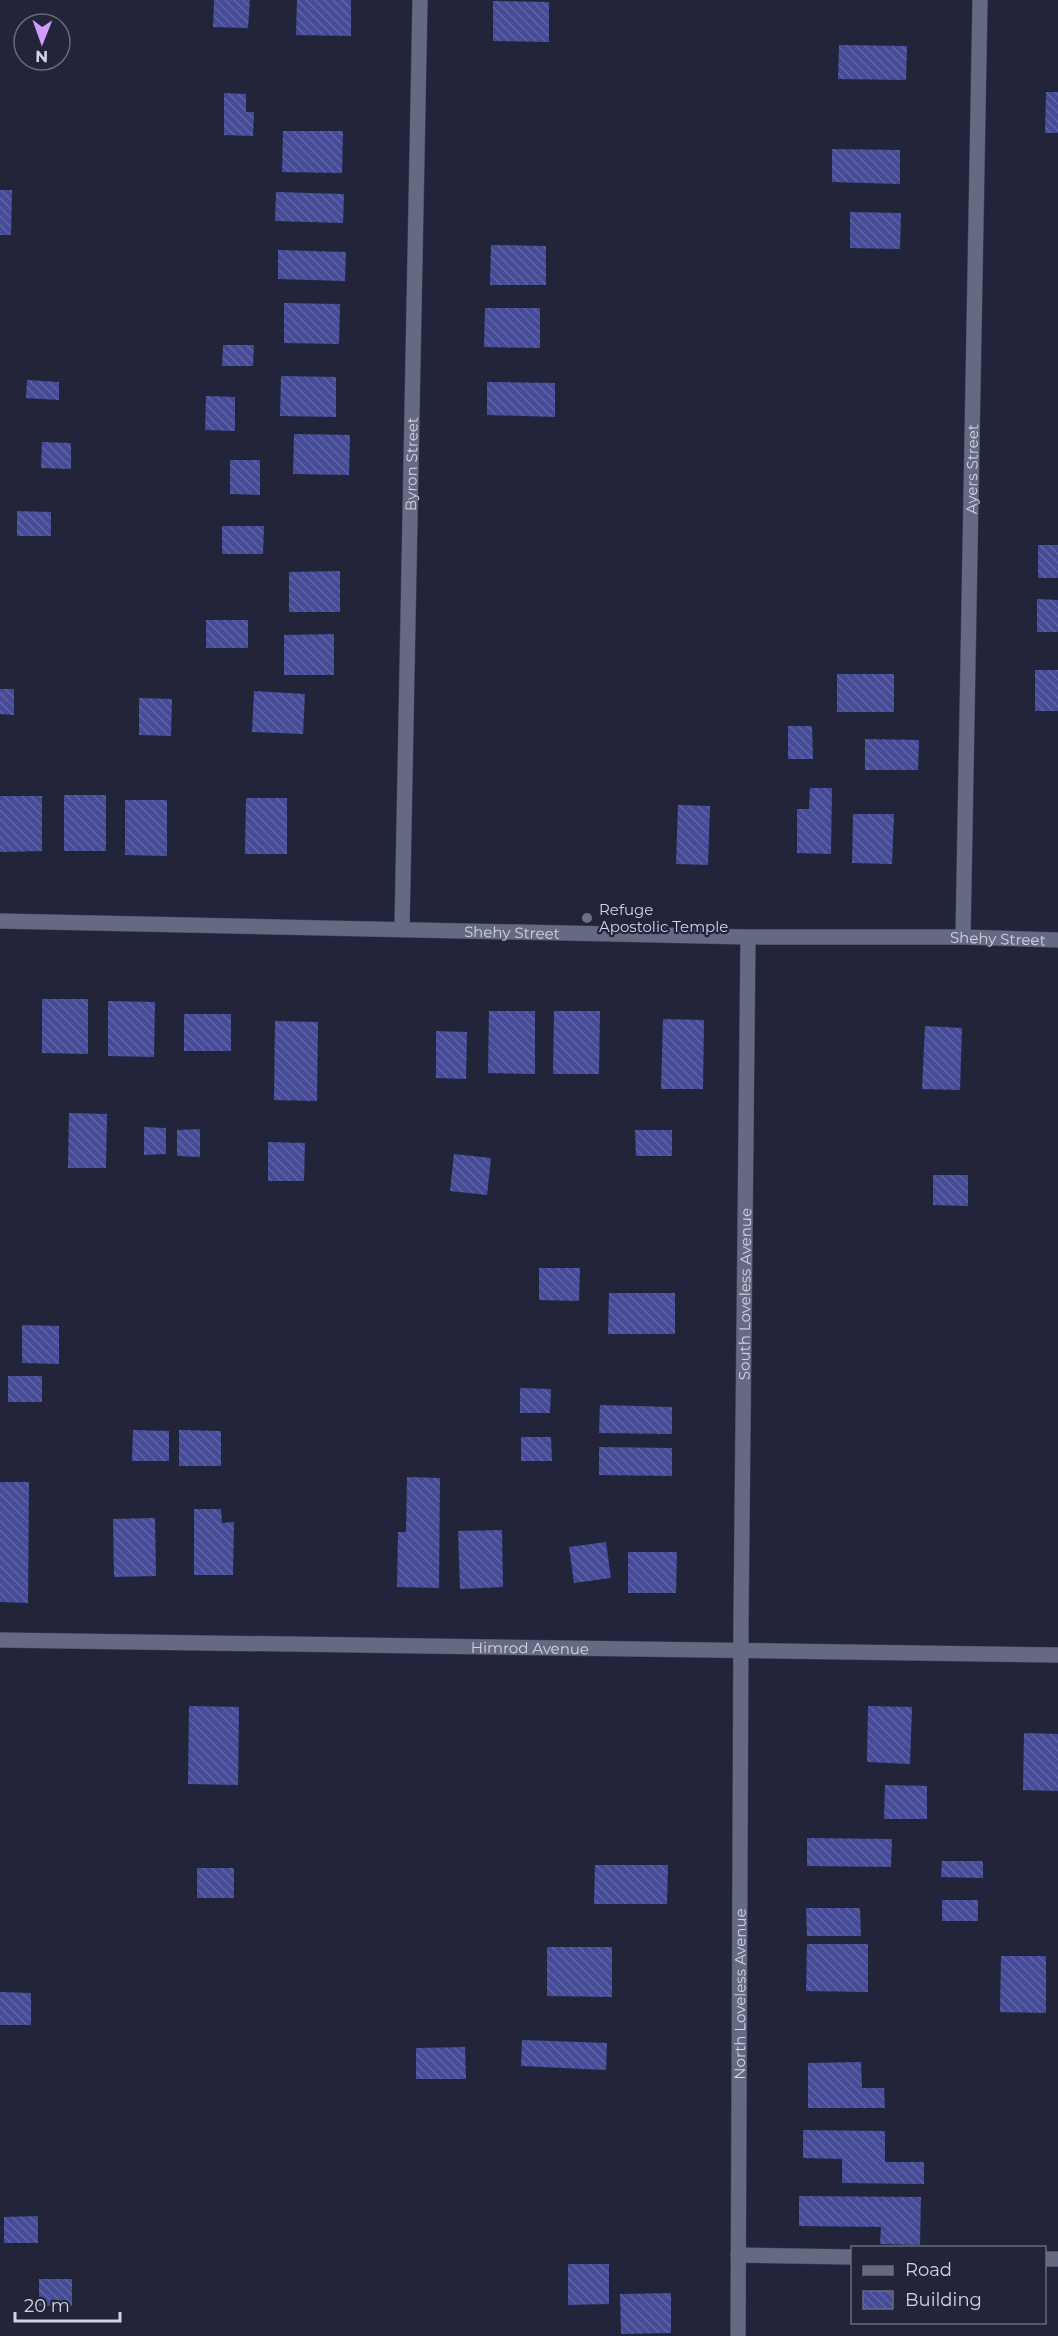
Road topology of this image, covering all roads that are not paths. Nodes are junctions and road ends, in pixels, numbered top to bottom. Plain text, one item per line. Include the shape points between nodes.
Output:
1 (420, 0) edge
2 (980, 0) edge
3 (0, 921) edge
4 (402, 929) junction
5 (748, 937) junction
6 (963, 937) junction
7 (1058, 940) edge
8 (0, 1640) edge
9 (741, 1651) junction
10 (1058, 1655) edge
11 (738, 2256) junction
12 (851, 2257) edge
13 (738, 2336) edge

1 - 4 street, Byron Street
2 - 6 street, Ayers Street
3 - 4 street, Shehy Street
4 - 5 street, Shehy Street
5 - 6 street, Shehy Street
5 - 9 street, South Loveless Avenue
6 - 7 street, Shehy Street
8 - 9 street, Himrod Avenue
9 - 10 street, Himrod Avenue
9 - 11 street, North Loveless Avenue
11 - 12 street
11 - 13 street, North Loveless Avenue

